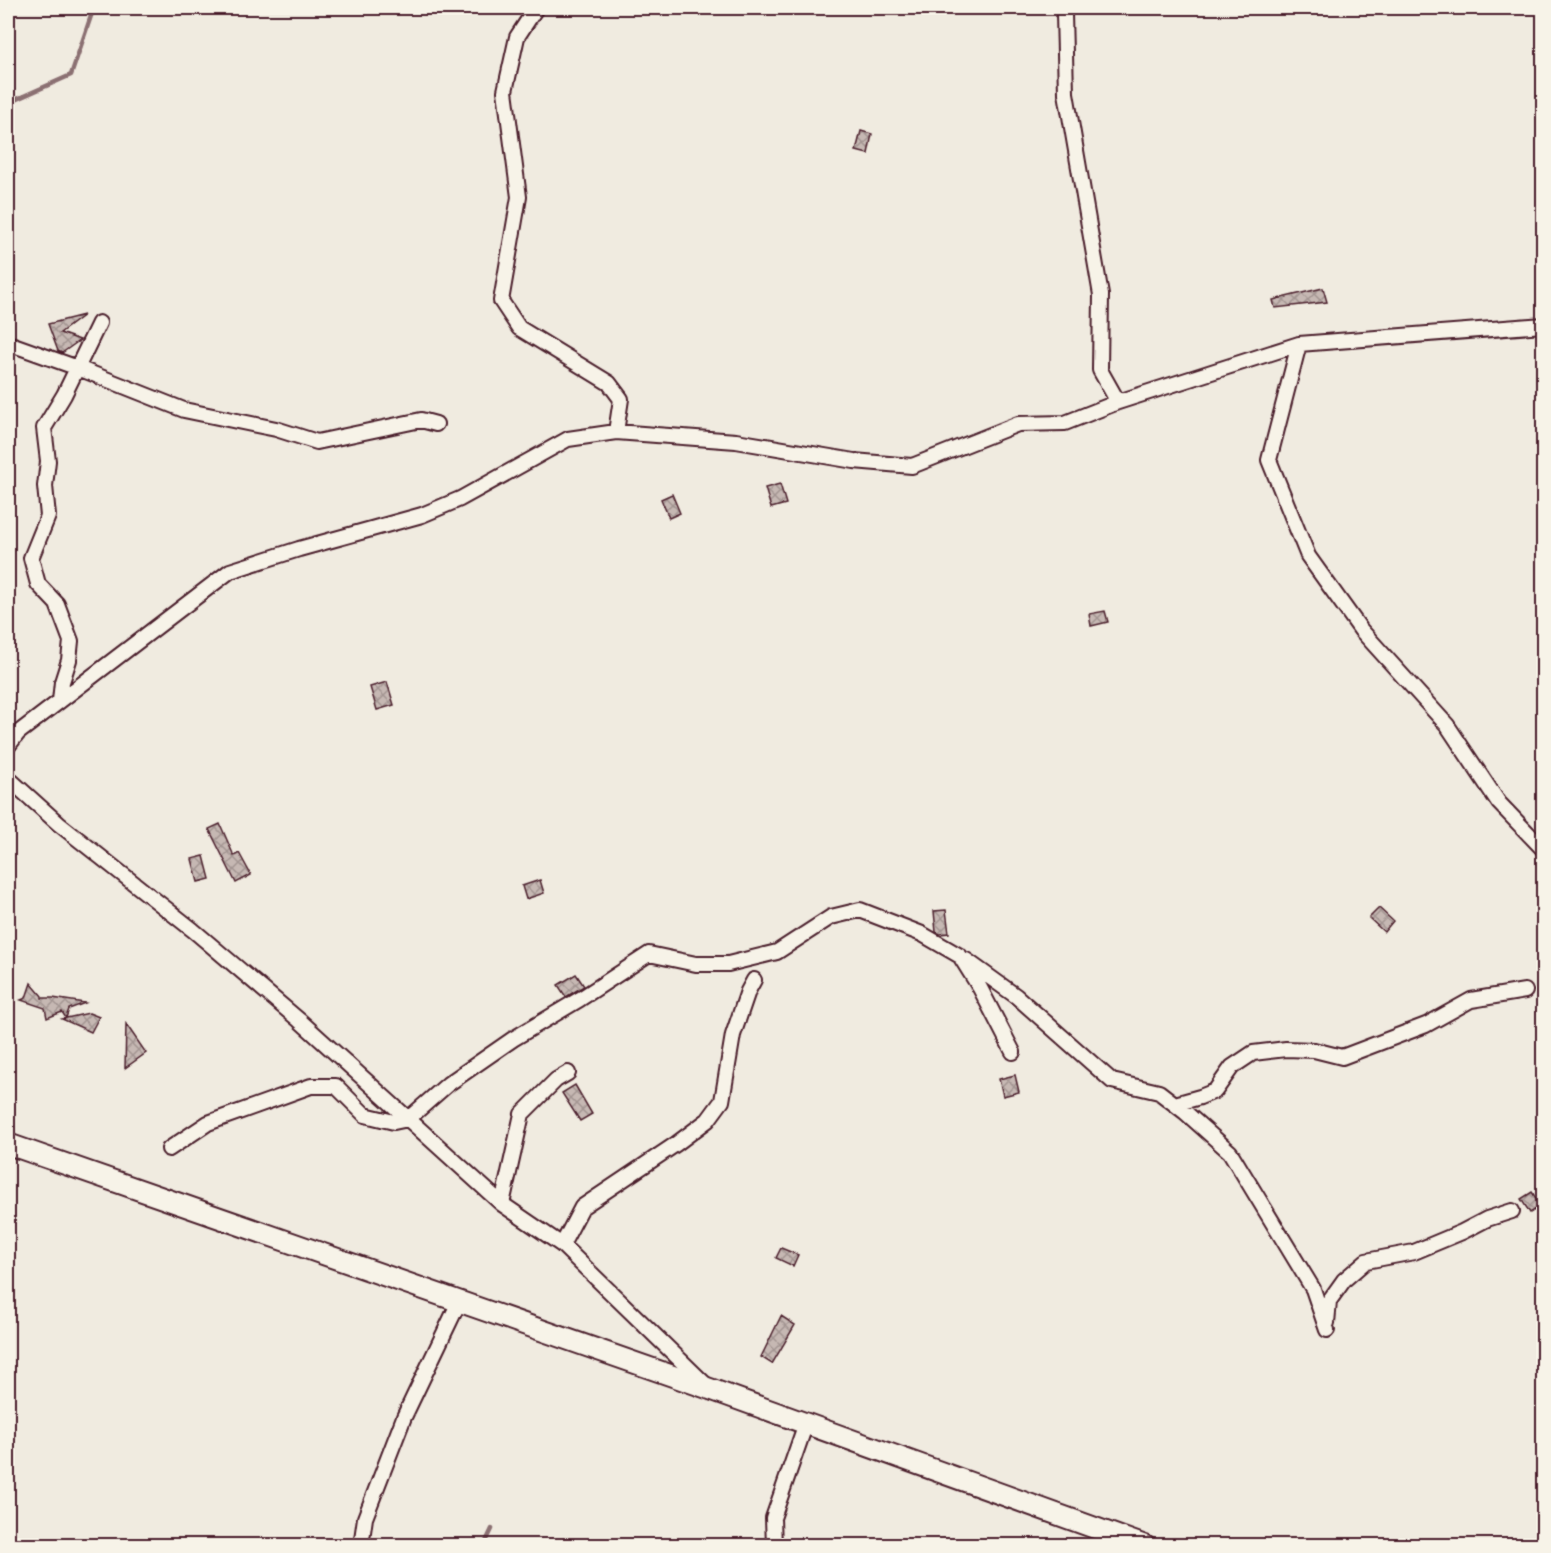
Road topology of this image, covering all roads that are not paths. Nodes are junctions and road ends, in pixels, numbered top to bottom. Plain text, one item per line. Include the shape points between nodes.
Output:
1 (536, 8) edge
2 (1067, 8) edge
3 (99, 323) dead end
4 (1544, 325) edge
5 (8, 343) edge
6 (1299, 344) junction
7 (78, 368) junction
8 (1118, 402) junction
9 (436, 424) dead end
10 (616, 432) junction
11 (60, 701) junction
12 (8, 746) edge
13 (8, 778) edge
14 (1544, 850) edge
15 (960, 956) junction
16 (754, 980) dead end
17 (1525, 992) dead end
18 (1013, 1052) dead end
19 (568, 1073) dead end
20 (1175, 1104) junction
21 (408, 1119) junction
22 (8, 1144) edge
23 (169, 1149) dead end
24 (502, 1204) junction
25 (1512, 1211) dead end
26 (562, 1245) junction
27 (459, 1302) junction
28 (710, 1389) junction
29 (806, 1423) junction
30 (361, 1545) edge
31 (774, 1545) edge
32 (1146, 1545) edge

1 - 10 street via 517,37 505,91 519,196 501,302 519,328 609,383 621,399
2 - 8 street via 1066,93 1101,295 1100,370
3 - 7 street
4 - 6 street
5 - 7 street
6 - 8 street
6 - 14 street via 1269,460 1308,556 1361,630 1447,725 1499,803
7 - 9 street via 184,410 276,429 317,442 421,420
7 - 11 street via 44,428 48,516 31,558 38,584 57,604 71,641
8 - 10 street via 1065,423 1018,424 912,466 854,461 735,441
10 - 11 street via 568,439 460,499 422,515 230,571
11 - 12 street via 18,733
13 - 21 street via 299,1020
15 - 18 street
15 - 20 street via 1016,996 1113,1082 1159,1092
15 - 21 street via 922,934 861,910 831,917 777,952 728,964 696,963 649,954 448,1084
16 - 26 street via 733,1035 722,1101 708,1120 582,1207
17 - 20 street via 1471,1000 1426,1025 1342,1057 1305,1049 1253,1053 1232,1067 1215,1091
19 - 24 street via 522,1114
20 - 25 street via 1230,1152 1313,1289 1327,1330 1329,1301 1344,1280 1366,1261 1414,1252
21 - 23 street via 394,1122 365,1115 336,1086 311,1086 208,1123
21 - 24 street
22 - 27 main road
24 - 26 street
26 - 28 street
27 - 28 main road
27 - 30 street via 404,1417 365,1518
28 - 29 main road
29 - 31 street via 773,1518
29 - 32 main road

